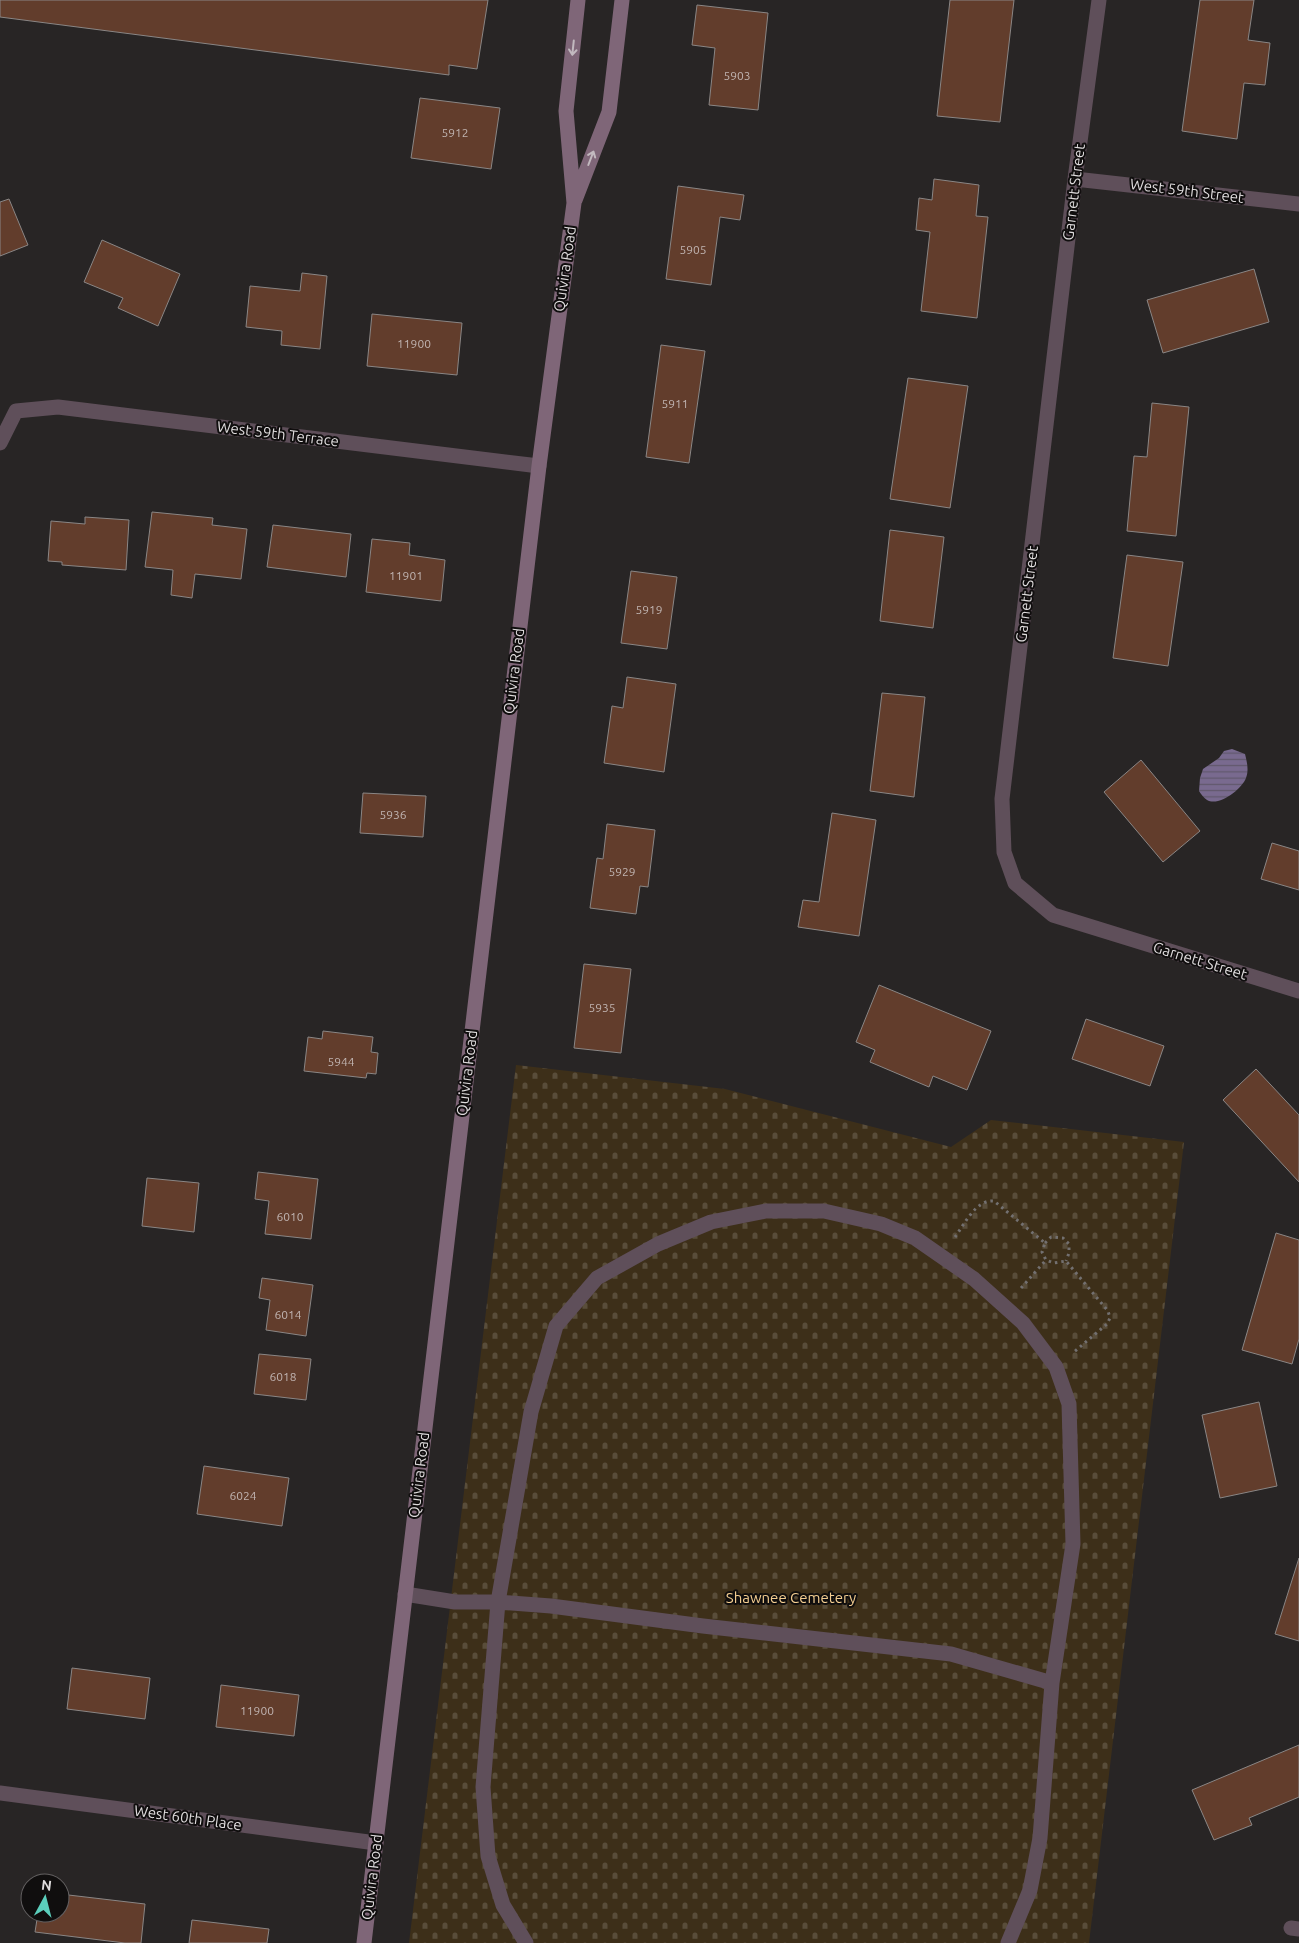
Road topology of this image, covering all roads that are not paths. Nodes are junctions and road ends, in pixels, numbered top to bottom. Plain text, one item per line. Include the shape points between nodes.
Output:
1 (578, 0) edge
2 (622, 0) edge
3 (1099, 0) edge
4 (1076, 179) junction
5 (574, 203) junction
6 (1299, 204) edge
7 (0, 443) edge
8 (539, 466) junction
9 (1299, 990) edge
10 (405, 1594) junction
11 (498, 1602) junction
12 (1052, 1683) junction
13 (0, 1793) edge
14 (376, 1842) junction
15 (364, 1943) edge
16 (526, 1943) edge
17 (1008, 1943) edge

1 -> 5 main road, Quivira Road via 566,111
5 -> 2 main road, Quivira Road via 609,112
3 - 4 street, Garnett Street
4 - 6 street, West 59th Street
4 - 9 street, Garnett Street via 1002,799 1004,852 1015,883 1053,915
5 - 8 main road, Quivira Road
7 - 8 street, West 59th Terrace via 16,412 58,407
8 - 10 main road, Quivira Road
10 - 11 street via 455,1602
10 - 14 main road, Quivira Road
11 - 12 street via 951,1654
11 - 12 street via 531,1412 556,1326 597,1278 658,1244 711,1222 766,1211 824,1211 881,1224 915,1238 974,1279 1004,1306 1023,1324 1056,1367 1069,1404 1073,1544
11 - 16 street via 483,1787 488,1856 503,1905
12 - 17 street via 1040,1838 1030,1890
13 - 14 street, West 60th Place
14 - 15 main road, Quivira Road

